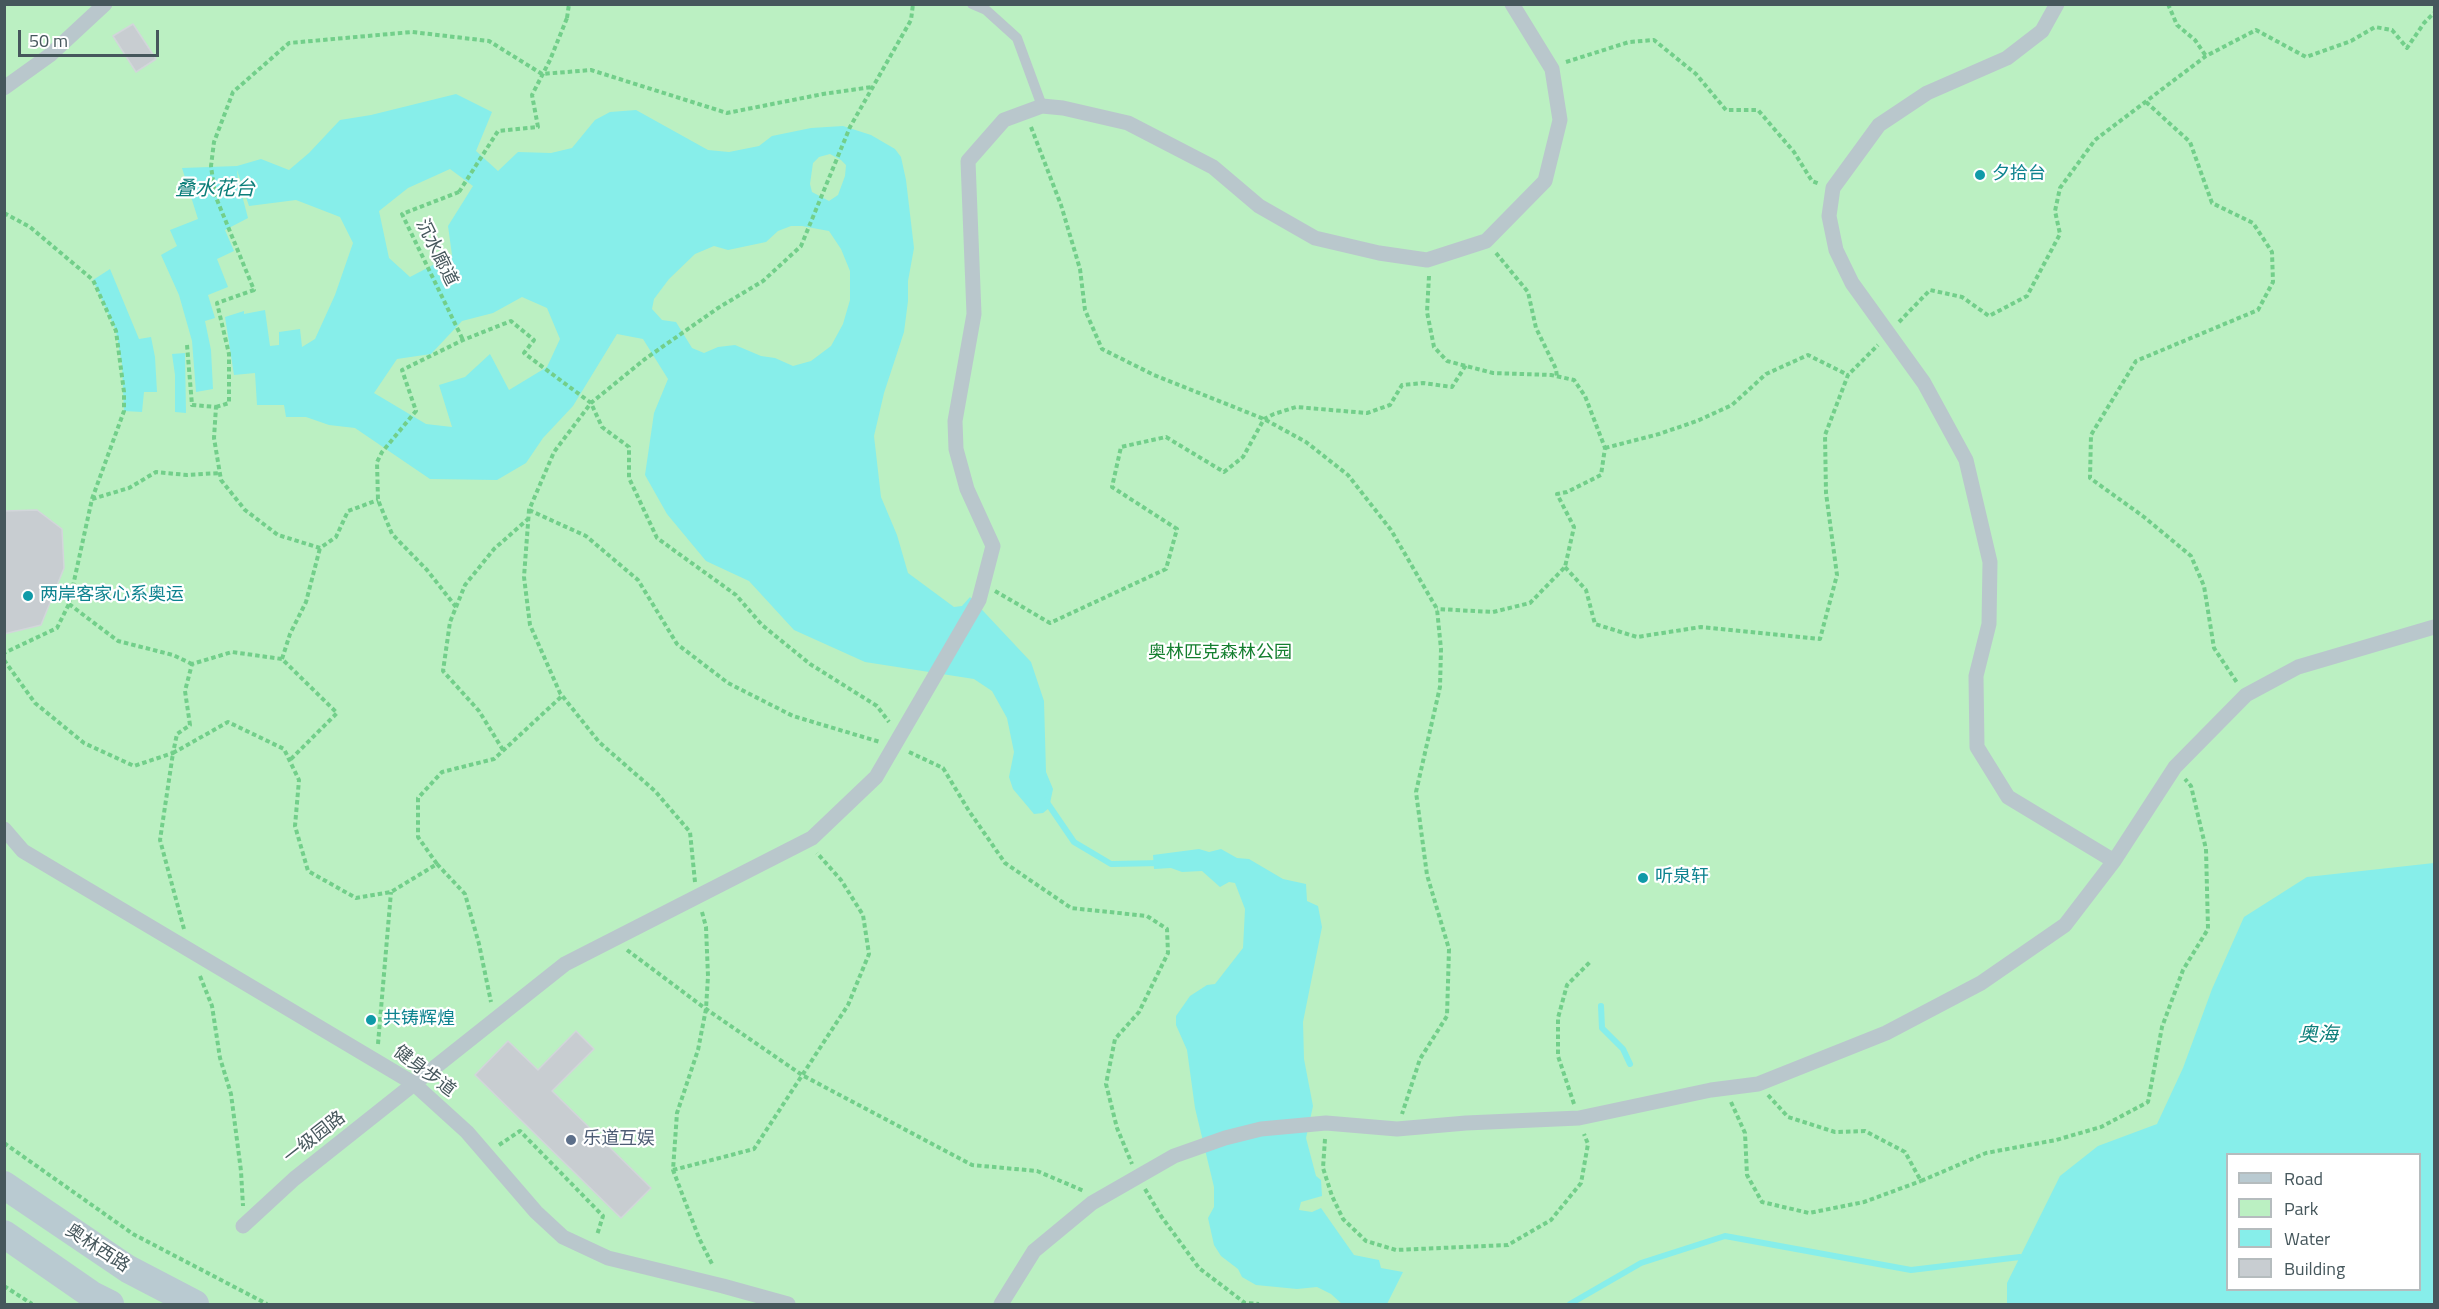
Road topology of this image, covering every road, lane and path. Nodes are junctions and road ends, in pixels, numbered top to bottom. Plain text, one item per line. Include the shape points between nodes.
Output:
1 (105, 4) edge
2 (570, 4) edge
3 (913, 4) edge
4 (972, 4) edge
5 (1512, 4) edge
6 (2057, 4) edge
7 (2168, 4) edge
8 (2434, 13) edge
9 (2206, 56) junction
10 (1552, 69) junction
11 (873, 87) junction
12 (4, 88) edge
13 (2146, 102) junction
14 (1042, 106) junction
15 (1025, 112) junction
16 (1833, 188) junction
17 (4, 213) edge
18 (1486, 241) junction
19 (1427, 260) junction
20 (1889, 333) junction
21 (463, 340) junction
22 (188, 345) dead end
23 (1466, 365) junction
24 (1848, 375) junction
25 (1557, 377) junction
26 (591, 403) junction
27 (216, 407) junction
28 (1264, 419) junction
29 (1605, 448) junction
30 (220, 473) junction
31 (92, 499) junction
32 (378, 500) junction
33 (529, 510) junction
34 (528, 519) junction
35 (320, 548) junction
36 (1565, 567) junction
37 (983, 584) junction
38 (69, 604) junction
39 (456, 607) junction
40 (1437, 609) junction
41 (2434, 627) edge
42 (4, 653) edge
43 (282, 659) junction
44 (4, 660) edge
45 (192, 664) junction
46 (2246, 695) junction
47 (562, 696) junction
48 (897, 741) junction
49 (503, 750) junction
50 (173, 753) junction
51 (289, 761) junction
52 (2175, 768) junction
53 (4, 829) edge
54 (807, 841) junction
55 (2114, 861) junction
56 (437, 864) junction
57 (390, 892) junction
58 (696, 897) junction
59 (612, 939) junction
60 (190, 950) junction
61 (1590, 962) dead end
62 (706, 1009) junction
63 (495, 1018) junction
64 (376, 1060) junction
65 (802, 1075) junction
66 (413, 1083) junction
67 (1758, 1084) junction
68 (1718, 1089) junction
69 (1586, 1117) junction
70 (1320, 1124) junction
71 (1397, 1129) junction
72 (4, 1143) edge
73 (486, 1153) junction
74 (673, 1170) junction
75 (1137, 1176) junction
76 (1921, 1180) junction
77 (4, 1185) edge
78 (1100, 1198) junction
79 (243, 1226) joint
80 (4, 1234) edge
81 (592, 1251) junction
82 (4, 1286) edge
83 (723, 1286) junction
84 (32, 1305) edge
85 (110, 1305) edge
86 (195, 1305) edge
87 (267, 1305) edge
88 (788, 1305) edge
89 (1001, 1305) edge
90 (1259, 1305) edge

1 - 12 street via 50,55
2 - 21 path, 沉水廊道, bridge via 550,60 532,95 538,127 498,131 459,192 402,214
3 - 11 path via 911,20
4 - 14 lane via 986,10 1017,38
5 - 10 street
6 - 16 street via 2042,31 2007,58 1927,93 1879,125
7 - 9 path via 2177,24
8 - 9 path via 2407,48 2392,30 2375,27 2306,57 2256,30
9 - 13 path
10 - 16 path via 1629,42 1654,40 1696,74 1726,110 1758,110 1794,152 1812,181
10 - 18 street via 1560,120 1545,181
11 - 26 path via 850,127 801,246 763,281 645,358
11 - 27 path via 727,113 591,70 542,74 489,41 412,32 289,43 233,92 214,141 211,166 215,195 255,290 217,303 229,354 229,403
13 - 20 path via 2095,140 2060,188 2055,212 2060,234 2027,296 1989,316 1962,297 1929,290
13 - 46 path via 2190,142 2212,203 2253,223 2272,252 2273,282 2258,310 2136,361 2091,435 2090,478 2191,556 2204,586 2214,648
14 - 15 street, 一级园路
14 - 19 street via 1128,123 1213,167 1259,206 1315,238 1379,254
15 - 28 path via 1061,205 1080,269 1085,310 1102,349 1154,375
15 - 37 street, 一级园路 via 1004,120 968,161 974,314 955,421 956,449 967,489 993,546
16 - 20 street via 1829,216 1836,250 1852,283
17 - 31 path via 30,227 93,280 116,331 124,411
18 - 19 street
18 - 25 path via 1527,292 1536,328
19 - 23 path via 1427,312 1434,347 1447,361
20 - 24 path
20 - 55 street via 1924,383 1966,460 1990,562 1989,624 1976,676 1977,747 2008,797
21 - 26 path via 511,321 534,340 524,353
21 - 32 path via 402,370 416,411 377,462
22 - 27 path via 192,405
23 - 25 path via 1493,373
23 - 28 path via 1452,387 1402,385 1390,405 1367,413 1296,407
24 - 29 path via 1808,355 1766,374 1731,405 1659,434
24 - 36 path via 1825,435 1826,493 1837,575 1820,639 1701,627 1637,637 1594,624 1586,590
25 - 29 path via 1574,381 1585,396
26 - 33 path via 554,452
26 - 48 path via 602,427 629,447 628,478 657,538 736,595 762,625 810,664 877,706
27 - 30 path via 214,438
28 - 37 path via 1243,457 1224,472 1166,437 1121,447 1112,487 1177,529 1166,569 1050,623
28 - 40 path via 1306,442 1348,475 1391,530
29 - 36 path via 1601,475 1557,494 1574,527
30 - 31 path via 156,472 129,488
30 - 35 path via 221,480 245,510 278,535
31 - 38 path
32 - 35 path via 348,511 336,537
32 - 39 path via 392,534
33 - 34 path
33 - 48 path via 586,536 638,580 676,644 728,682 793,716
34 - 39 path via 494,549 465,585
34 - 47 path via 524,577 530,625
35 - 43 path via 306,602
36 - 40 path via 1530,603 1493,612
37 - 48 street, 一级园路 via 979,600
38 - 42 path via 57,628
38 - 45 path via 118,641
39 - 49 path via 443,671 480,711
40 - 71 path via 1440,687 1416,792 1427,875 1449,949 1447,1016 1420,1059
41 - 46 street via 2298,667
43 - 45 path via 232,652
43 - 51 path via 337,713
44 - 50 path via 34,703 84,743 134,766
45 - 50 path via 184,691 190,724 177,734
46 - 52 street
47 - 49 path
47 - 58 path via 599,742 655,791 690,832
48 - 54 street, 一级园路 via 876,777
48 - 75 path via 943,768 1005,863 1071,908 1147,916 1167,929 1168,953 1139,1012 1115,1039 1106,1084 1117,1128
49 - 56 path via 494,759 442,772 418,798 418,837
50 - 51 path via 228,722 284,749
50 - 60 path via 160,840
51 - 57 path via 299,780 295,826 308,871 356,898
52 - 55 street
52 - 76 path via 2191,786 2206,849 2208,929 2183,970 2162,1027 2148,1101 2102,1127 1986,1153
53 - 60 street, 健身步道 via 23,851
54 - 58 street, 一级园路
54 - 65 path via 841,880 863,915 869,954 848,1005
55 - 67 street via 2065,925 1981,983 1886,1033
56 - 57 path
56 - 63 path via 465,894
57 - 64 path
58 - 59 street, 一级园路
58 - 62 path via 706,927
59 - 62 path
59 - 63 street, 一级园路 via 565,963
60 - 64 street, 健身步道
60 - 79 path via 212,1006 220,1058 231,1094 242,1170
61 - 69 path via 1567,985 1558,1018 1558,1056
62 - 65 path
62 - 74 path via 698,1050 677,1113
63 - 66 street, 一级园路
64 - 66 street, 健身步道
65 - 74 path via 754,1149
65 - 78 path via 972,1165 1037,1170
66 - 73 street, 健身步道
66 - 79 street, 一级园路 via 294,1179
67 - 68 street
67 - 76 path via 1788,1117 1835,1132 1865,1131 1905,1152
68 - 69 street
68 - 76 path via 1745,1133 1747,1175 1762,1203 1809,1214 1864,1203
69 - 70 path via 1588,1144 1581,1183 1551,1220 1508,1245 1396,1250 1366,1241 1343,1219 1323,1168
69 - 71 street
70 - 71 street
70 - 75 street via 1261,1129 1225,1138 1174,1156
72 - 87 path via 133,1234
73 - 81 street, 健身步道 via 536,1212 563,1237
73 - 81 path via 519,1131 603,1216
74 - 83 path via 699,1238
75 - 78 street
75 - 90 path via 1199,1268 1245,1303
77 - 86 main road, 奥林西路 via 128,1269
78 - 89 street via 1034,1251
80 - 85 main road
81 - 83 street, 健身步道
82 - 84 path
83 - 88 street, 健身步道

